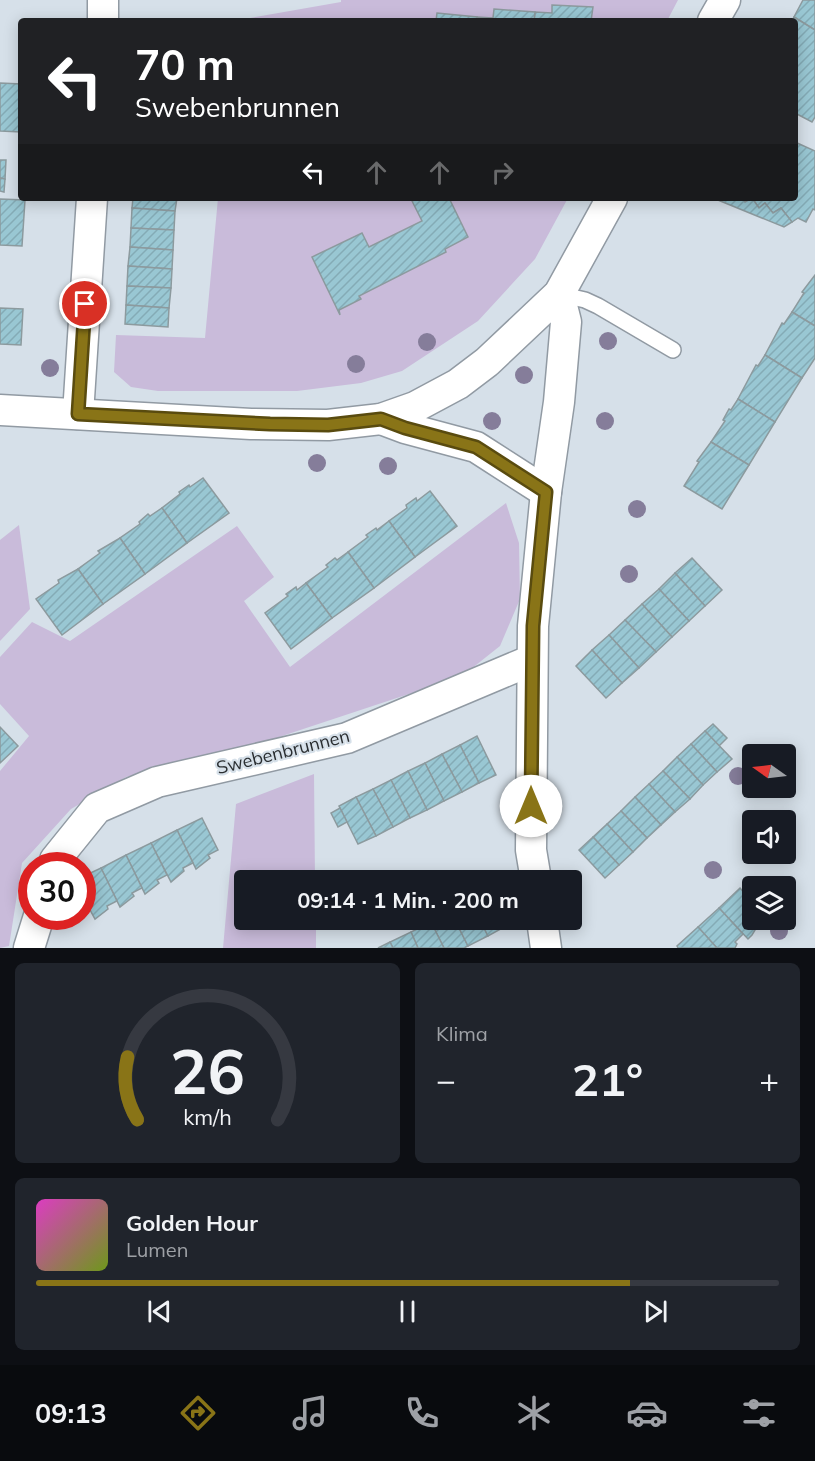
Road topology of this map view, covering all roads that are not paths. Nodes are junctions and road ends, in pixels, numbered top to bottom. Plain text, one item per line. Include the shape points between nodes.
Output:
1 (103, 0) edge
2 (725, 0) edge
3 (103, 18) edge
4 (715, 18) edge
5 (92, 201) edge
6 (610, 201) edge
7 (559, 294) junction
8 (673, 350) dead end
9 (0, 410) edge
10 (78, 414) junction
11 (381, 419) junction
12 (546, 492) junction
13 (532, 660) junction
14 (61, 852) edge
15 (534, 870) edge
16 (35, 930) edge
17 (543, 930) edge
18 (29, 948) edge
19 (546, 948) edge

1 - 3 street
2 - 4 street
5 - 10 street
6 - 7 street
7 - 8 lane via 598,306
7 - 11 street via 458,384 415,407
7 - 12 street via 566,322
9 - 10 street
10 - 11 street via 306,425
11 - 12 street via 476,447
12 - 13 street
13 - 14 street, Swebenbrunnen via 347,738 158,782 97,808
13 - 15 street via 531,850
16 - 18 street
17 - 19 street

